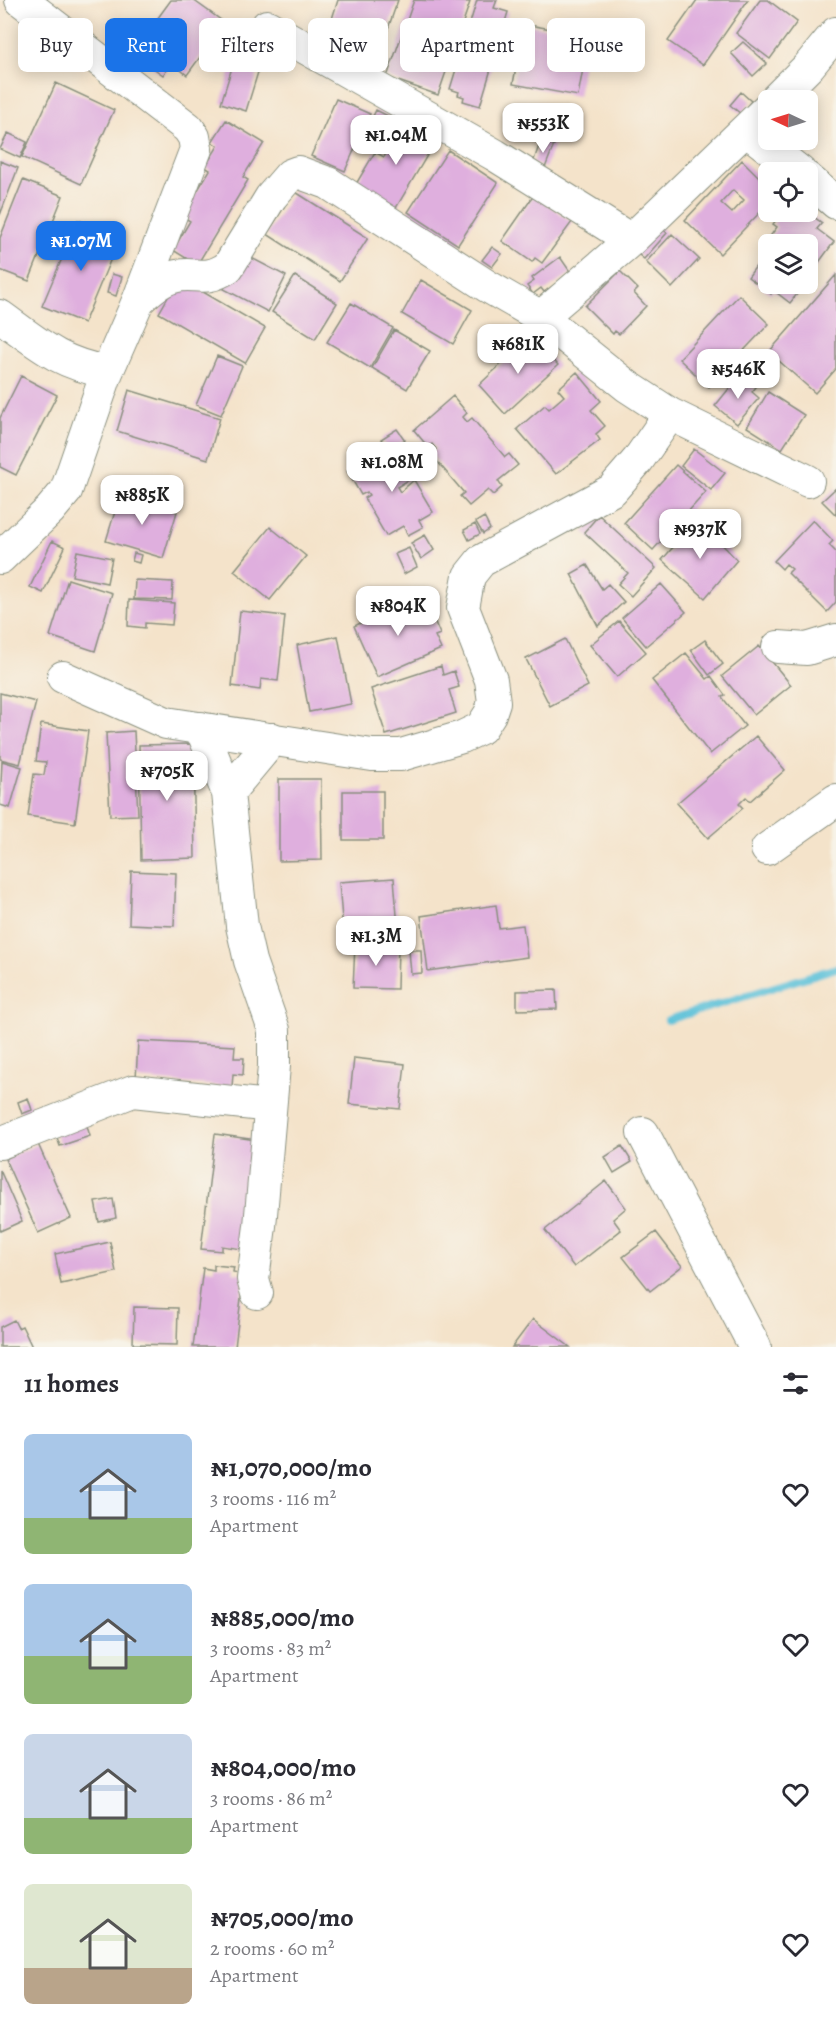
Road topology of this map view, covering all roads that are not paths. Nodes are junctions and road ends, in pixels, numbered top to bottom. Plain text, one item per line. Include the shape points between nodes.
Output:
1 (21, 0) edge
2 (836, 33) edge
3 (296, 42) edge
4 (785, 90) edge
5 (758, 118) edge
6 (746, 130) junction
7 (787, 162) edge
8 (818, 187) edge
9 (836, 203) edge
10 (631, 240) junction
11 (138, 301) junction
12 (0, 316) edge
13 (542, 317) junction
14 (107, 372) junction
15 (670, 414) junction
16 (808, 481) dead end
17 (0, 558) edge
18 (836, 640) edge
19 (778, 647) dead end
20 (63, 677) dead end
21 (201, 728) junction
22 (273, 739) junction
23 (228, 793) junction
24 (836, 800) edge
25 (766, 849) dead end
26 (270, 1106) junction
27 (643, 1133) dead end
28 (0, 1143) edge
29 (257, 1293) dead end
30 (755, 1347) edge

1 - 11 street via 188,128 194,137 196,150
2 - 4 street
3 - 10 street via 495,154
5 - 6 street
6 - 7 street
6 - 10 street
8 - 9 street
10 - 13 street
11 - 13 street via 173,277 203,278 228,267 271,197 290,175 298,172 328,183
11 - 14 street
12 - 14 street via 60,359
13 - 15 street via 627,386
14 - 17 street via 66,491
15 - 16 street
15 - 22 street via 612,490 481,561 469,576 464,608 491,680 494,702 481,728 462,738 401,754 372,755
18 - 19 street via 807,649
20 - 21 street via 166,723
21 - 22 street
21 - 23 street
22 - 23 street
23 - 26 street via 242,926 274,1030
24 - 25 street
26 - 28 street via 133,1091
26 - 29 street via 253,1278
27 - 30 street

